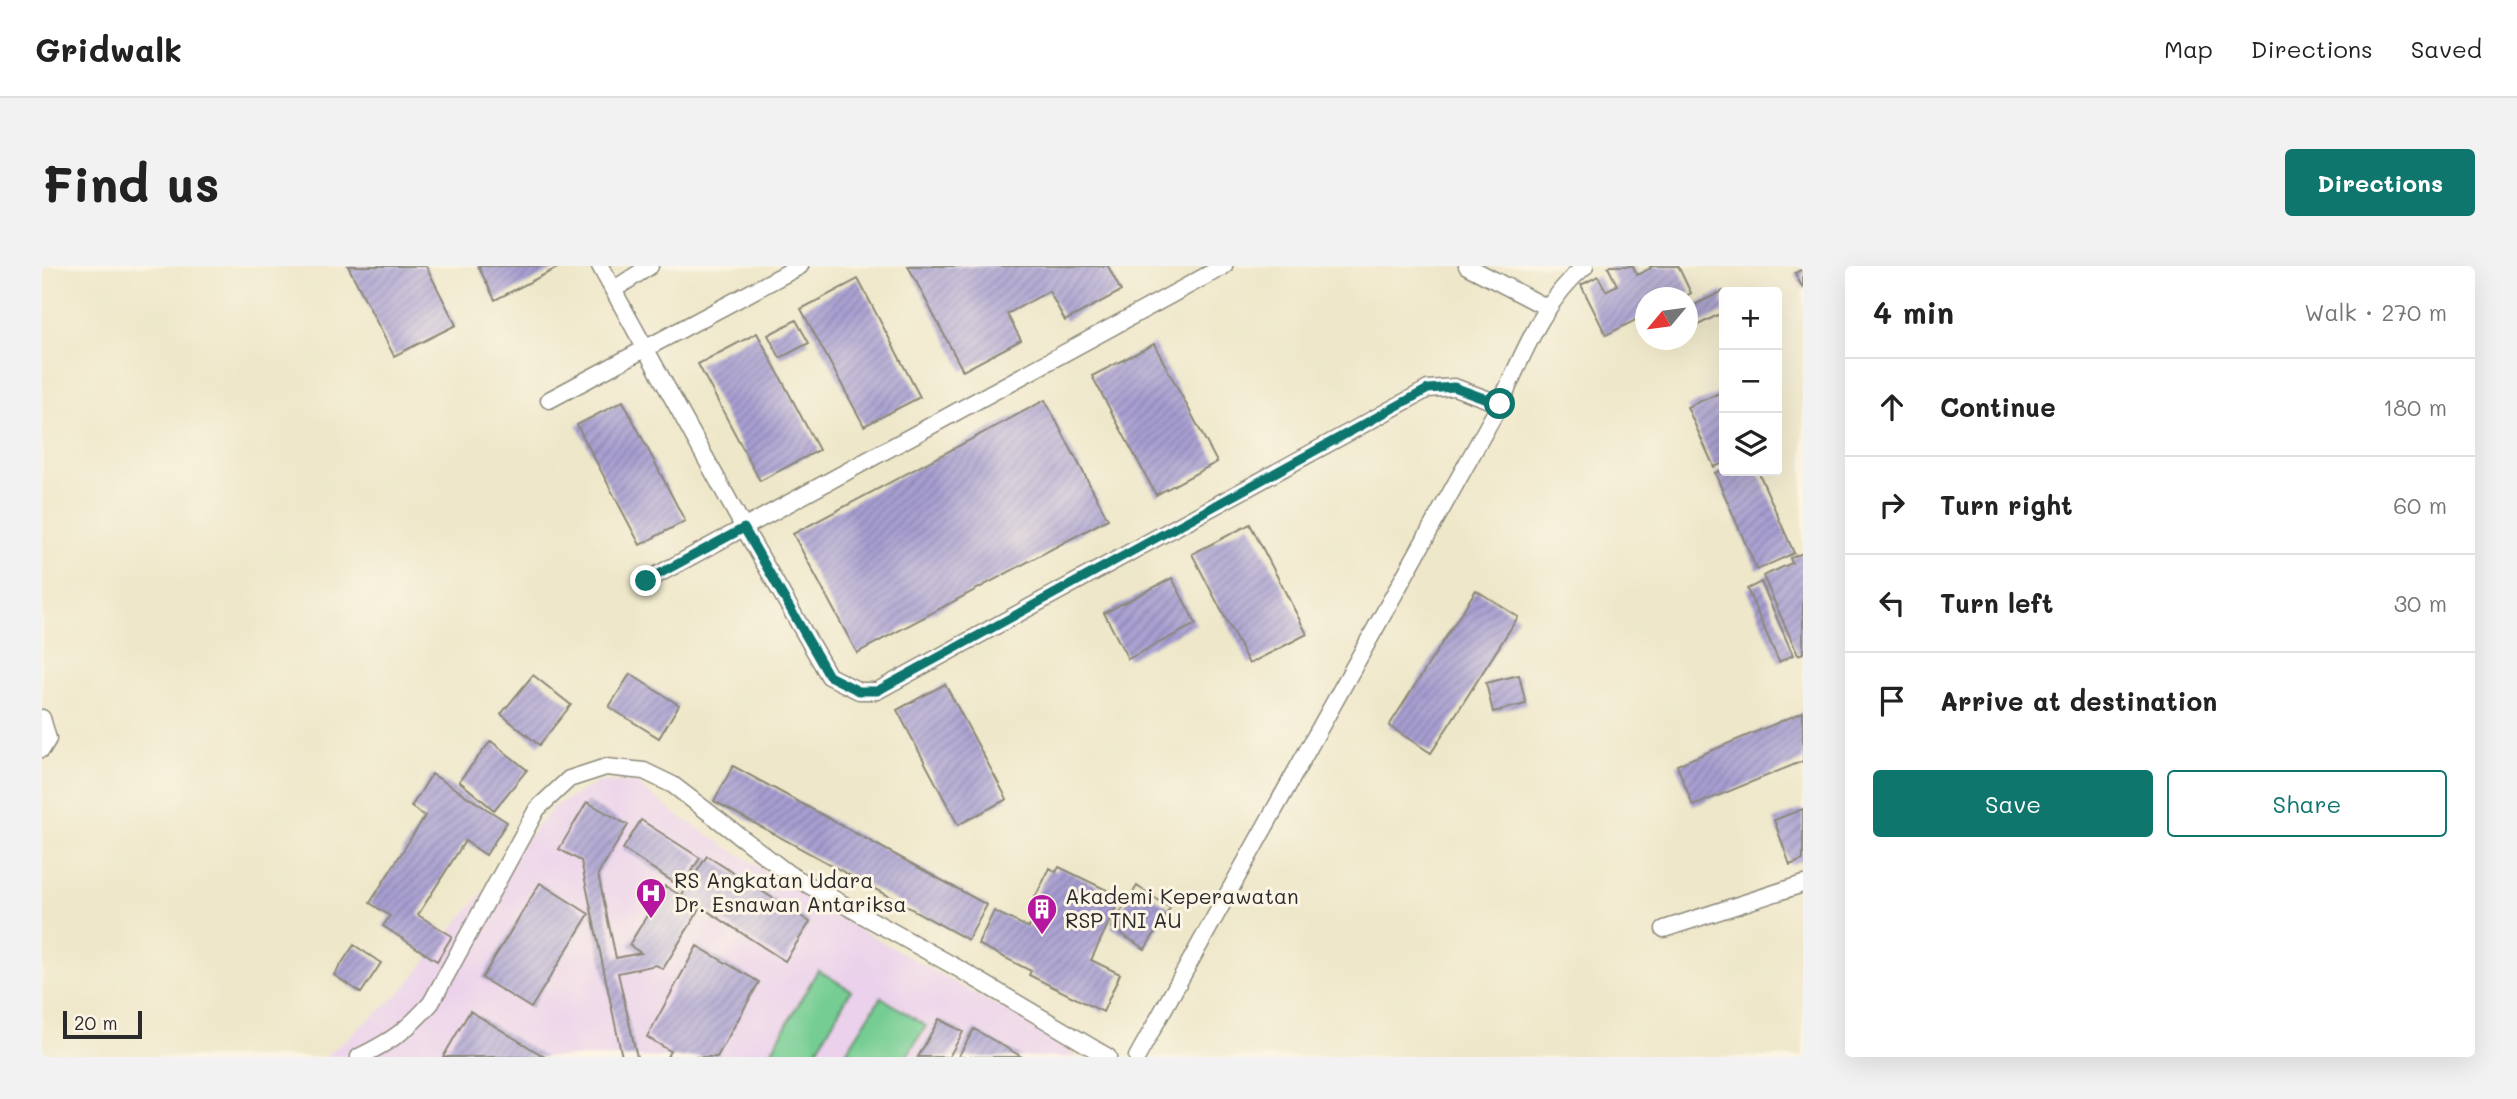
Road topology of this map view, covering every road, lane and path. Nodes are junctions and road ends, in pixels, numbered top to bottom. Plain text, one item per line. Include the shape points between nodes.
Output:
1 (600, 266) edge
2 (650, 266) edge
3 (800, 266) edge
4 (1224, 266) edge
5 (1467, 266) edge
6 (1585, 266) edge
7 (613, 290) junction
8 (1546, 307) junction
9 (644, 348) junction
10 (549, 400) dead end
11 (1500, 404) junction
12 (744, 528) junction
13 (646, 581) dead end
14 (42, 718) edge
15 (42, 749) edge
16 (1803, 884) edge
17 (1664, 929) dead end
18 (384, 1052) edge
19 (359, 1057) edge
20 (1108, 1057) edge
21 (1137, 1057) edge

1 - 7 lane
2 - 7 lane
3 - 9 lane
4 - 12 lane
5 - 8 lane
6 - 8 lane
7 - 9 lane
8 - 11 lane
9 - 10 lane
9 - 12 lane
11 - 12 lane via 1454,387 1428,389 877,691 859,691 829,676
11 - 21 lane
12 - 13 lane
14 - 15 lane via 48,739
16 - 17 lane
18 - 19 lane
18 - 20 lane via 431,1003 537,809 569,779 606,767 644,771 673,785 789,874

